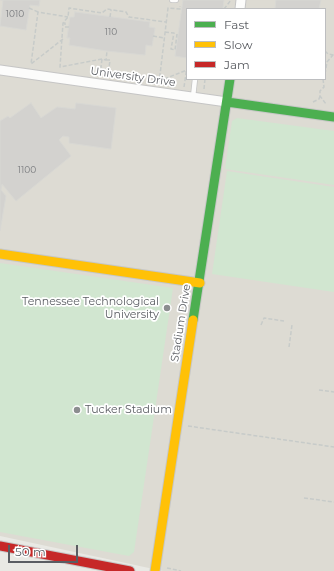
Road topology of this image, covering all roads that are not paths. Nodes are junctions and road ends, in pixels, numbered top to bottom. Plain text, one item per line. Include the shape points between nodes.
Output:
1 (172, 0) edge
2 (176, 0) edge
3 (0, 70) edge
4 (195, 80) edge
5 (230, 80) edge
6 (192, 97) junction
7 (227, 102) junction
8 (334, 117) edge
9 (0, 254) edge
10 (200, 283) junction
11 (0, 546) edge
12 (90, 567) edge
13 (130, 571) edge
14 (155, 571) edge

1 - 2 lane
3 - 6 street, University Drive
4 - 6 lane
5 - 7 street, Stadium Drive
6 - 7 street, University Drive
7 - 8 street, University Drive
7 - 10 street, Stadium Drive
9 - 10 street
10 - 14 street, Stadium Drive
11 - 12 street
12 - 13 street

